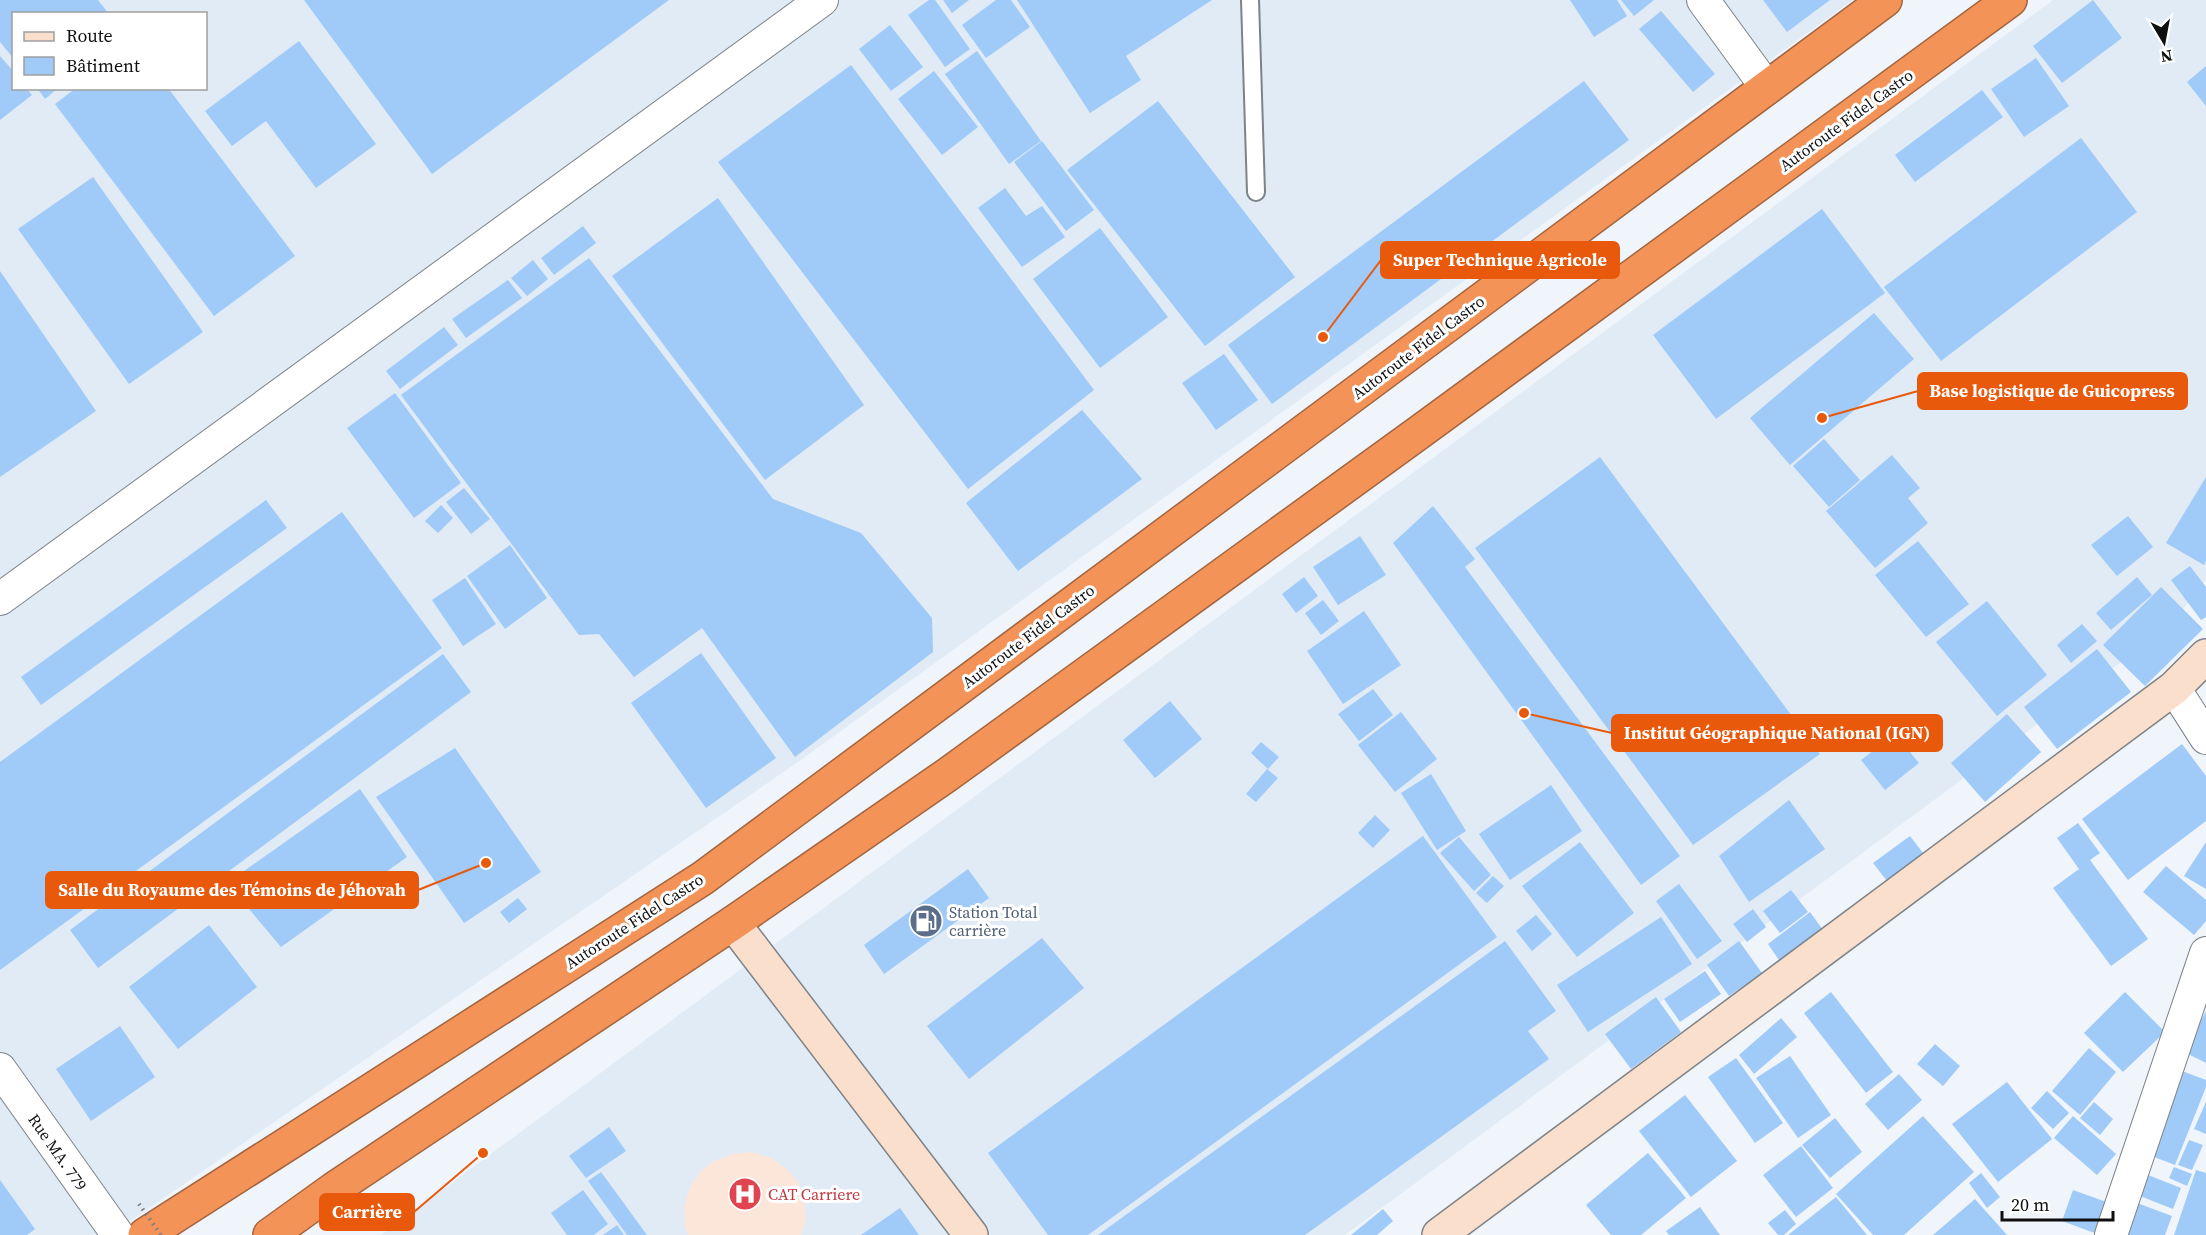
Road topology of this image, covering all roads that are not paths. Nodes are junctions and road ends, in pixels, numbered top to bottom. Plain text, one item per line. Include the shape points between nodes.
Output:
1 (822, 0) edge
2 (1251, 0) edge
3 (1703, 0) edge
4 (1885, 0) edge
5 (2010, 0) edge
6 (1767, 88) junction
7 (1256, 192) dead end
8 (0, 599) edge
9 (2206, 656) edge
10 (2174, 688) junction
11 (2206, 738) edge
12 (733, 924) junction
13 (2206, 953) edge
14 (0, 1069) edge
15 (142, 1220) edge
16 (118, 1235) edge
17 (270, 1235) edge
18 (971, 1235) edge
19 (1439, 1235) edge
20 (2111, 1235) edge

1 - 8 street
2 - 7 lane
3 - 6 street
4 - 6 highway, Autoroute Fidel Castro
5 - 12 highway, Autoroute Fidel Castro via 947,775
6 - 15 highway, Autoroute Fidel Castro via 703,878
9 - 10 street
10 - 11 street
10 - 19 street
12 - 17 highway, Autoroute Fidel Castro
12 - 18 street
13 - 20 street
14 - 16 street, Rue MA. 779

